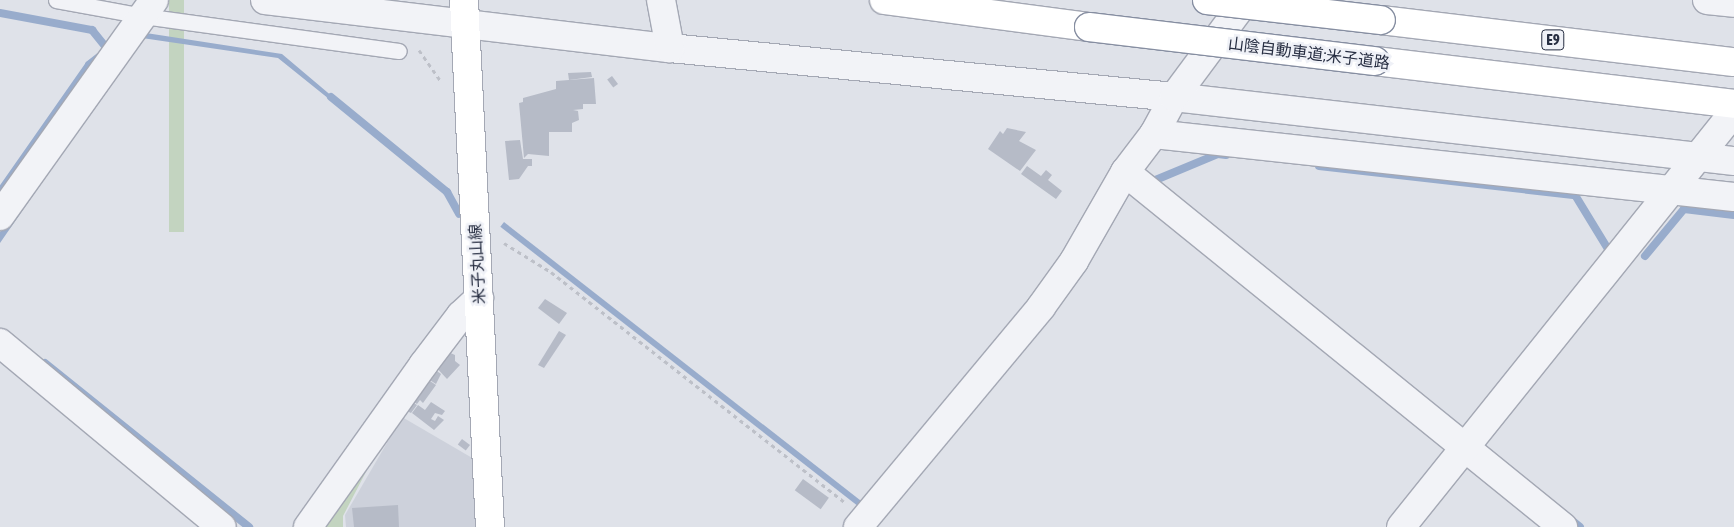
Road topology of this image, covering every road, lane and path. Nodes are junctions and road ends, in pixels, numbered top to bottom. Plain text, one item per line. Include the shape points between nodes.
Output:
1 (56, 0) edge
2 (264, 0) edge
3 (661, 0) edge
4 (884, 0) edge
5 (1208, 0) edge
6 (1246, 0) edge
7 (1707, 0) edge
8 (1734, 3) edge
9 (149, 8) edge
10 (465, 12) edge
11 (670, 48) junction
12 (399, 51) dead end
13 (1729, 61) edge
14 (1174, 97) junction
15 (1734, 104) edge
16 (1734, 112) edge
17 (1154, 134) junction
18 (1697, 158) junction
19 (1734, 162) edge
20 (1126, 172) junction
21 (1672, 190) junction
22 (1734, 197) edge
23 (0, 216) edge
24 (476, 240) junction
25 (479, 298) junction
26 (0, 343) edge
27 (1464, 448) junction
28 (861, 523) edge
29 (222, 527) edge
30 (308, 527) edge
31 (490, 527) edge
32 (1401, 527) edge
33 (1563, 527) edge

1 - 9 lane
2 - 10 street
3 - 11 street
4 - 15 main road, 山陰自動車道;米子道路, bridge
5 - 13 main road, E9, bridge
6 - 14 street
7 - 8 street
9 - 12 lane
9 - 23 street
10 - 11 street
10 - 24 main road, 米子丸山線
11 - 14 street
14 - 17 street
14 - 18 street
16 - 18 street
17 - 20 street
17 - 21 street
18 - 19 street
18 - 21 street
20 - 27 street
20 - 28 street via 1074,261 1041,307
21 - 22 street
21 - 27 street
24 - 25 main road, 米子丸山線
24 - 28 path via 498,241 524,253
25 - 30 street via 461,315 423,365
25 - 31 main road, 米子丸山線
26 - 29 street
27 - 32 street
27 - 33 street

